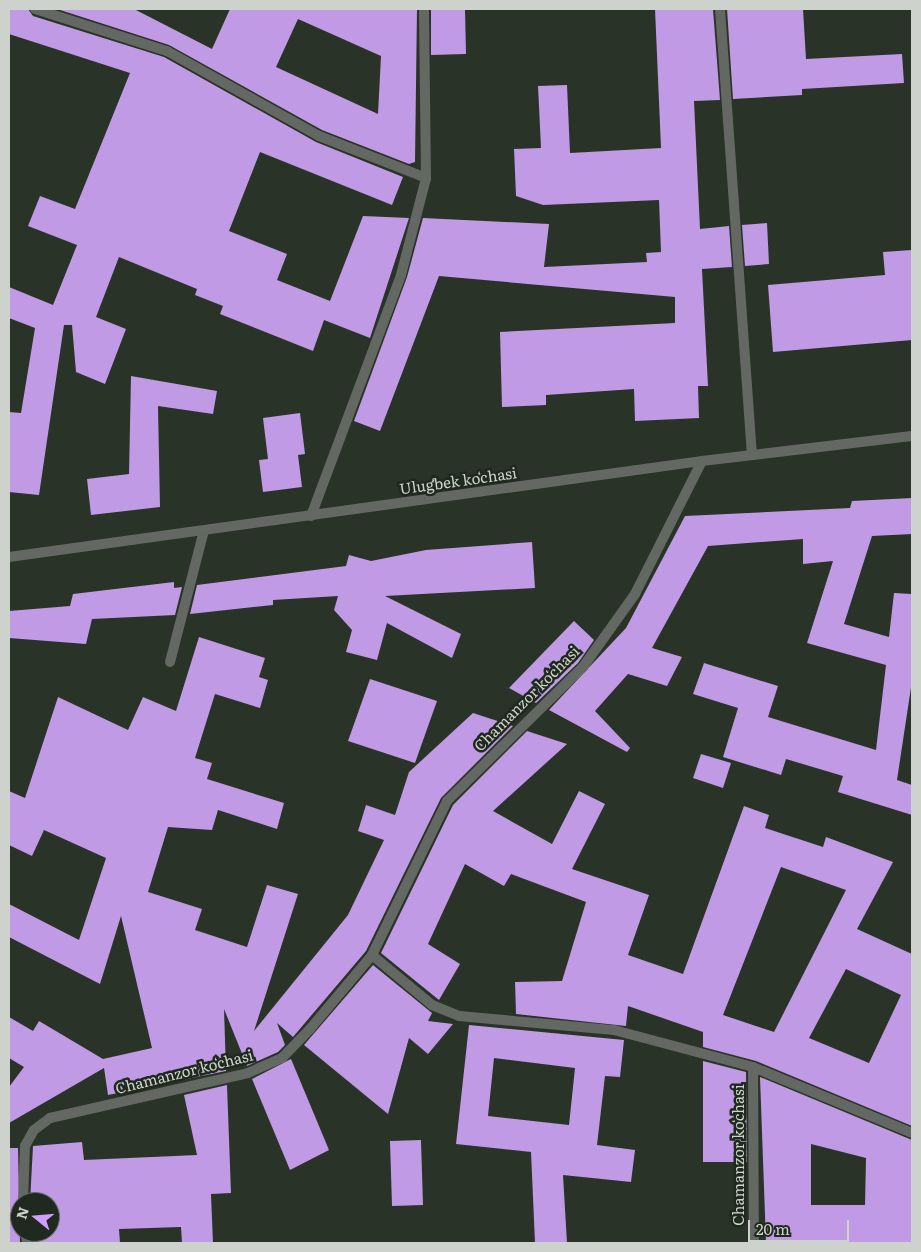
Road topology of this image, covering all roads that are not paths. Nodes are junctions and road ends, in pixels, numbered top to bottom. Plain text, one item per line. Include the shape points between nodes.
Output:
1 (36, 9) edge
2 (424, 9) edge
3 (720, 9) edge
4 (426, 178) junction
5 (912, 436) edge
6 (752, 455) junction
7 (702, 461) junction
8 (311, 516) junction
9 (204, 531) junction
10 (9, 557) edge
11 (170, 662) dead end
12 (372, 955) junction
13 (753, 1067) junction
14 (912, 1133) edge
15 (22, 1192) edge
16 (754, 1243) edge

1 - 4 street via 168,51 319,136
2 - 4 street
3 - 6 street
4 - 8 street via 401,275
5 - 6 street, Ulugʻbek koʻchasi
6 - 7 street, Ulugʻbek koʻchasi
7 - 8 street, Ulugʻbek koʻchasi
7 - 12 street, Chamanzor koʻchasi via 635,594 583,667 447,801
8 - 9 street, Ulugʻbek koʻchasi
9 - 10 street, Ulugʻbek koʻchasi
9 - 11 street
12 - 13 street, Chamanzor koʻchasi via 432,1005 459,1016 614,1030
12 - 15 street, Chamanzor koʻchasi via 282,1058 248,1073 50,1118 34,1130 25,1146 21,1171
13 - 14 street, Chamanzor koʻchasi
13 - 16 street, Chamanzor koʻchasi

